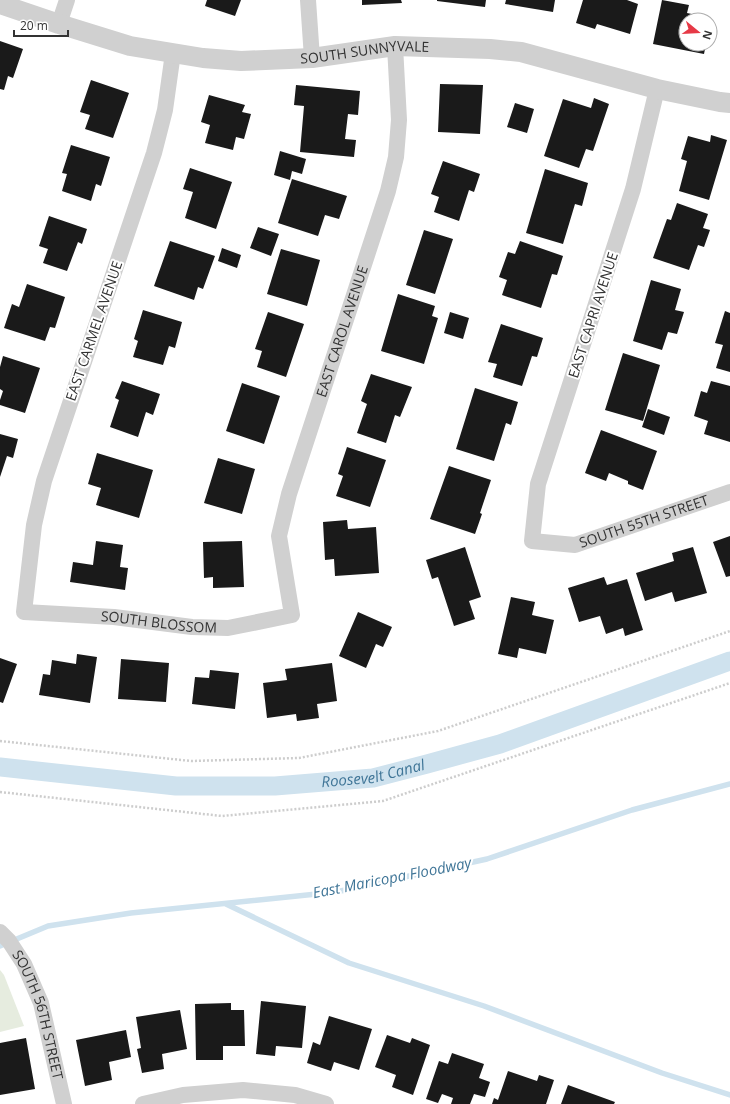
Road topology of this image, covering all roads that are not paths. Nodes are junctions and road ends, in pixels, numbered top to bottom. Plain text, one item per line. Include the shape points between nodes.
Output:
1 (67, 0) edge
2 (308, 0) edge
3 (0, 4) edge
4 (59, 24) junction
5 (395, 46) junction
6 (173, 53) junction
7 (312, 58) junction
8 (657, 90) junction
9 (730, 103) edge
10 (730, 492) edge
11 (532, 541) joint
12 (24, 612) joint
13 (292, 615) joint
14 (0, 932) edge
15 (64, 1104) edge
16 (143, 1104) edge
17 (326, 1104) edge

1 - 4 street
2 - 7 street
3 - 4 street, SOUTH SUNNYVALE
4 - 6 street, SOUTH SUNNYVALE via 130,46
5 - 7 street, SOUTH SUNNYVALE
5 - 8 street, SOUTH SUNNYVALE via 521,52
5 - 13 street, EAST CAROL AVENUE via 399,120 396,157 388,191 288,494 280,536
6 - 7 street, SOUTH SUNNYVALE via 241,61
6 - 12 street, EAST CARMEL AVENUE via 154,153 44,481 34,525
8 - 9 street, SOUTH SUNNYVALE
8 - 11 street, EAST CAPRI AVENUE via 633,189 538,484
10 - 11 street, SOUTH 55TH STREET via 575,545
12 - 13 street, SOUTH BLOSSOM via 114,617 192,627 228,628
14 - 15 street, SOUTH 56TH STREET via 24,964 41,1003
16 - 17 street via 183,1095 243,1090 296,1095

